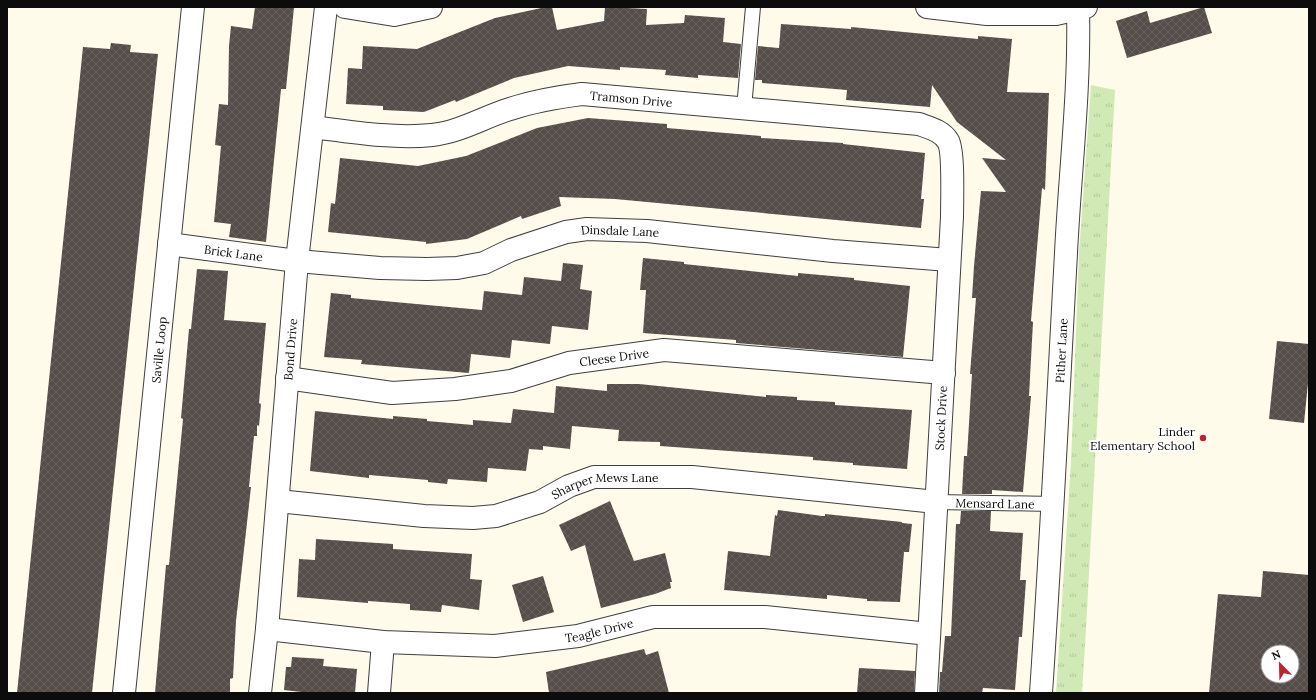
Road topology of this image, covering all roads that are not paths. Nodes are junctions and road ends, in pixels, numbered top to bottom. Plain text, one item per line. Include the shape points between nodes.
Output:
1 (193, 7) edge
2 (326, 7) edge
3 (346, 7) edge
4 (431, 7) edge
5 (752, 7) edge
6 (927, 7) edge
7 (1082, 8) edge
8 (744, 108) junction
9 (314, 127) junction
10 (949, 142) joint
11 (169, 244) junction
12 (950, 260) junction
13 (297, 261) junction
14 (944, 372) junction
15 (287, 378) junction
16 (278, 501) junction
17 (936, 502) junction
18 (1053, 504) junction
19 (267, 629) junction
20 (929, 634) junction
21 (383, 642) junction
22 (124, 693) edge
23 (260, 693) edge
24 (379, 693) edge
25 (926, 693) edge
26 (1041, 693) edge

1 - 11 street, Saville Loop
2 - 9 street, Bond Drive
3 - 4 street via 394,15
5 - 8 lane
6 - 7 street via 987,14 1056,14
7 - 18 street, Pither Lane
8 - 9 street, Tramson Drive via 582,94 540,100 509,109 469,126 432,135 387,134
8 - 10 street, Tramson Drive via 919,124 938,131
9 - 13 street, Bond Drive
10 - 12 street, Stock Drive via 952,217
11 - 13 street, Brick Lane
11 - 22 street, Saville Loop
12 - 13 street, Dinsdale Lane via 833,251 647,231 587,229 566,232 511,250 484,263 457,268 380,268
12 - 14 street, Stock Drive
13 - 15 street, Bond Drive
14 - 15 street, Cleese Drive via 664,350 569,364 511,381 455,389 392,393
14 - 17 street, Stock Drive
15 - 16 street, Bond Drive
16 - 17 street, Sharper Mews Lane via 424,516 473,518 496,516 540,502 569,486 594,477 692,477
16 - 19 street, Bond Drive
17 - 18 lane, Mensard Lane
17 - 20 street, Stock Drive
18 - 26 street, Pither Lane
19 - 21 street, Teagle Drive
19 - 23 street, Bond Drive
20 - 21 street, Teagle Drive via 766,617 653,617 578,636 495,646
20 - 25 street, Stock Drive
21 - 24 street

